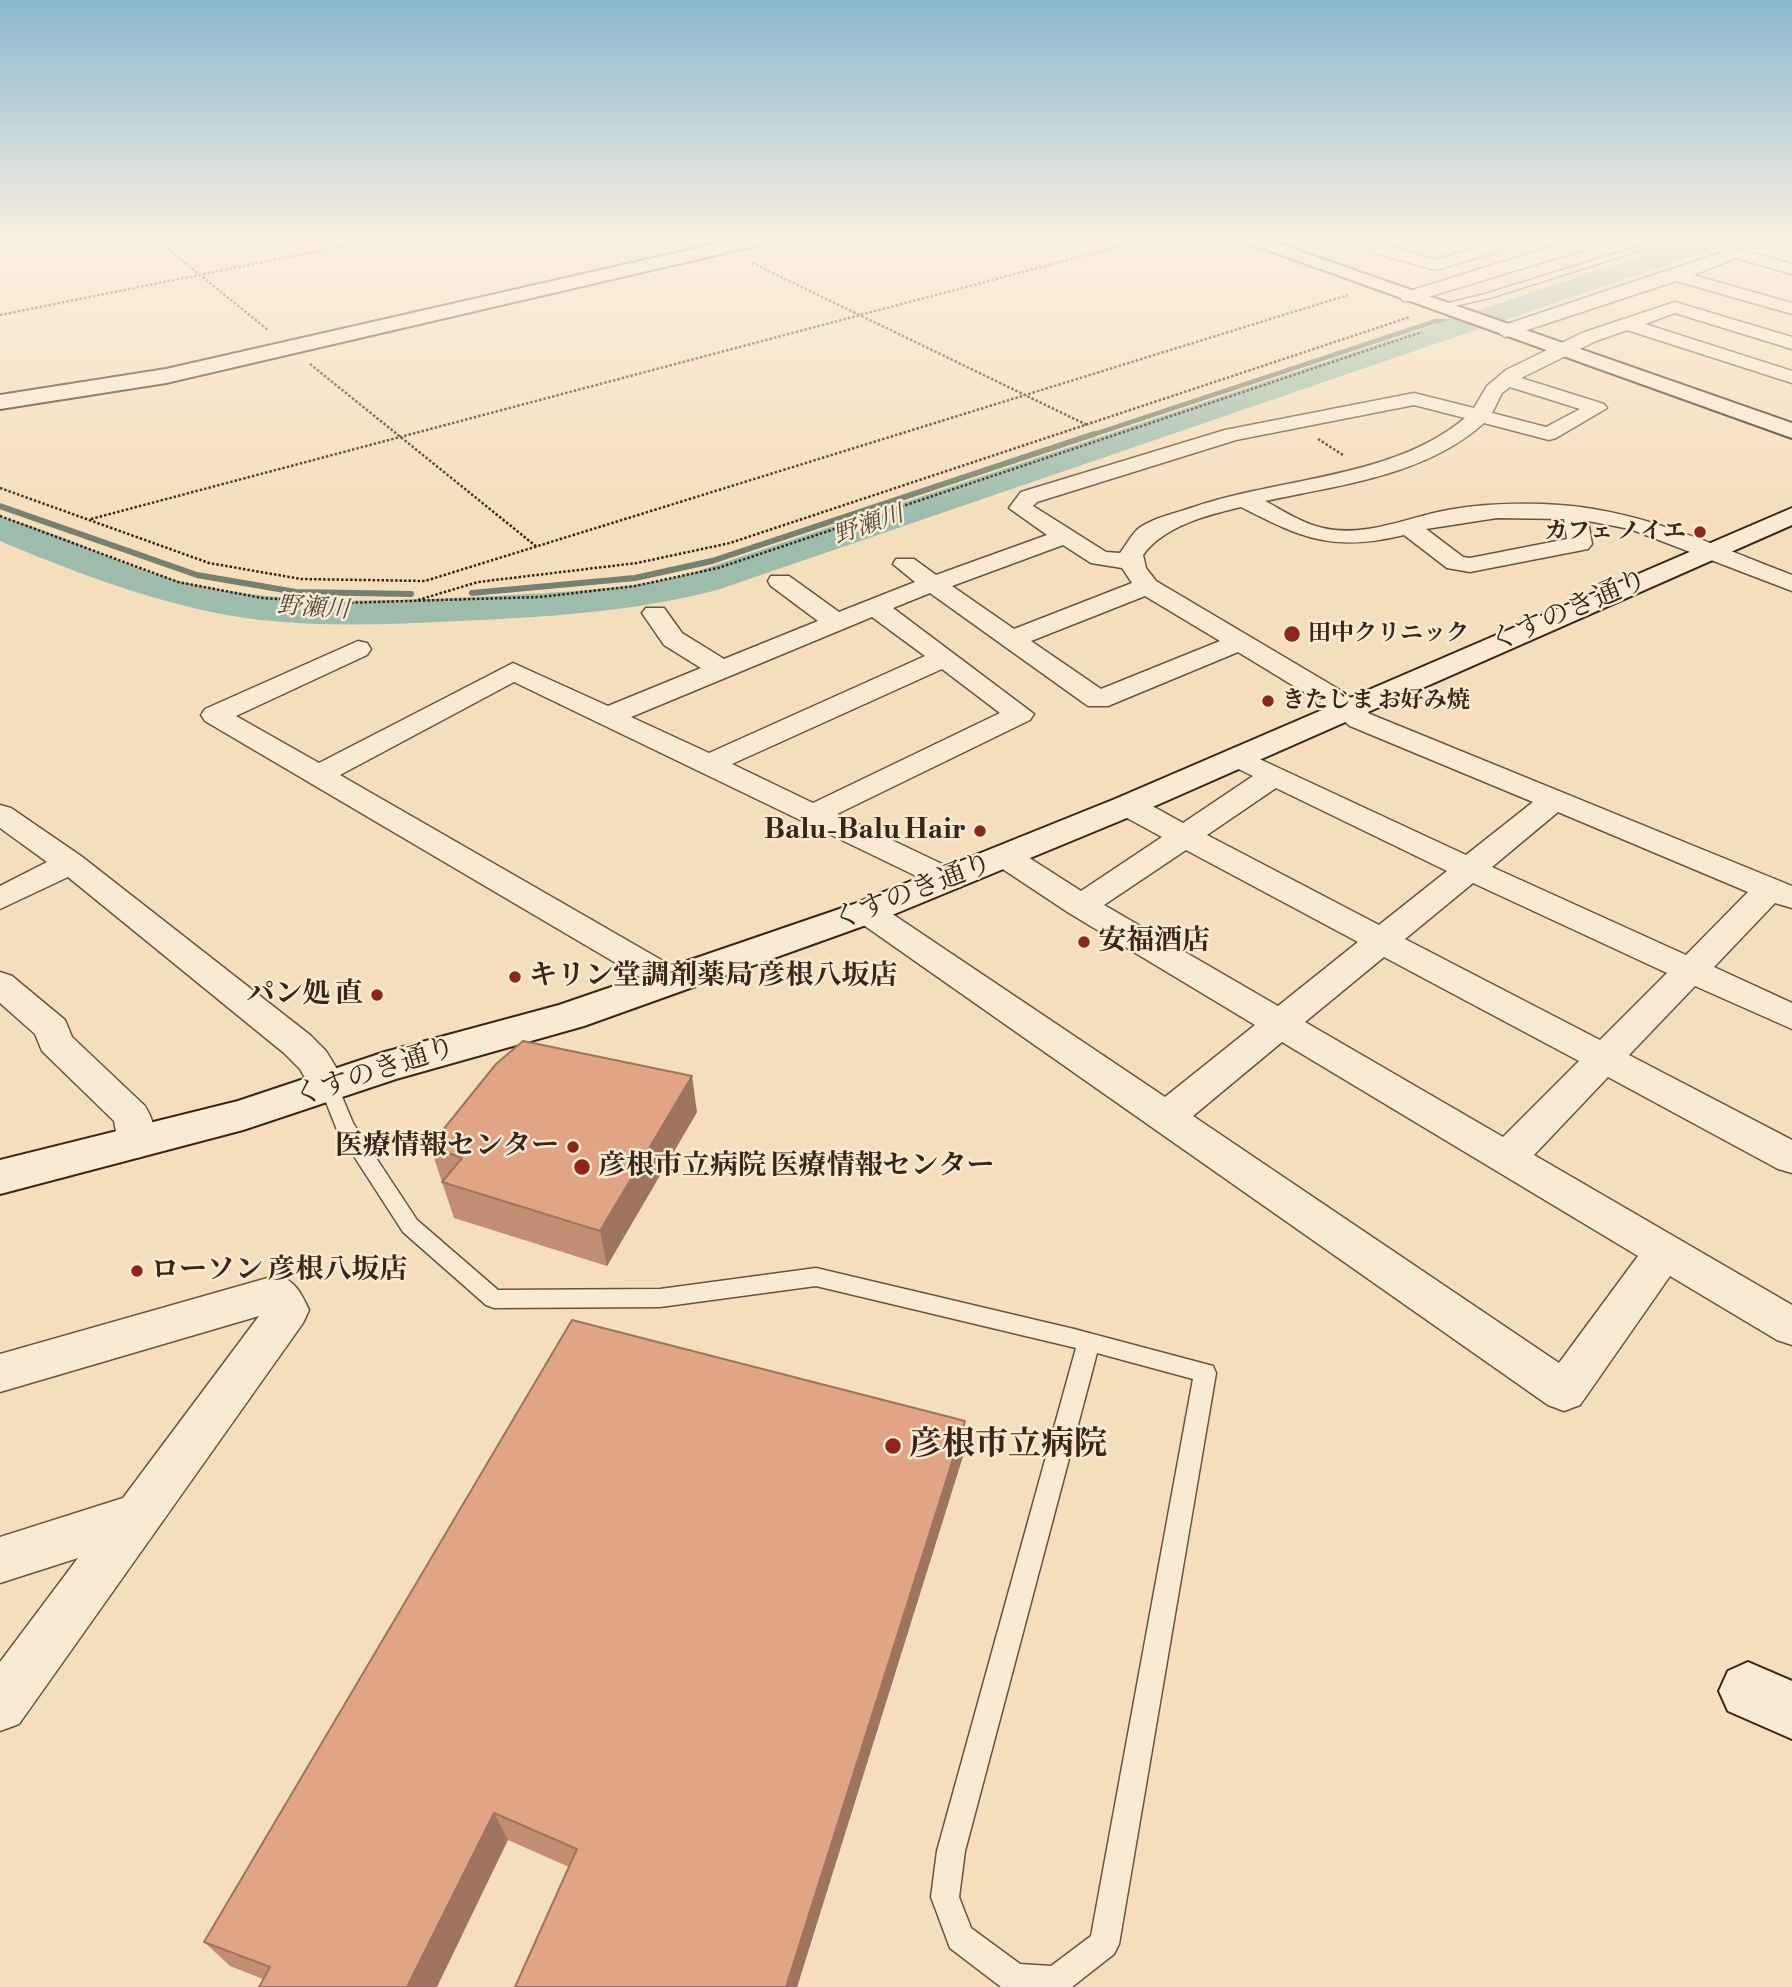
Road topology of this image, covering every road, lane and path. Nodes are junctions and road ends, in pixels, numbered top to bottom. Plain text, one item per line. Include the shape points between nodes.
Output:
1 (271, 333) edge
2 (356, 333) edge
3 (798, 333) edge
4 (896, 333) edge
5 (1224, 333) edge
6 (1368, 333) edge
7 (1420, 333) edge
8 (1510, 333) edge
9 (1605, 333) edge
10 (1655, 333) edge
11 (1759, 333) edge
12 (1792, 343) edge
13 (290, 348) junction
14 (1559, 350) junction
15 (1792, 377) edge
16 (1505, 379) junction
17 (1025, 395) junction
18 (0, 402) edge
19 (1480, 416) junction
20 (1292, 422) junction
21 (1087, 425) junction
22 (1792, 430) edge
23 (403, 437) junction
24 (1367, 471) junction
25 (0, 488) edge
26 (1243, 499) junction
27 (1574, 515) junction
28 (0, 516) edge
29 (1792, 516) edge
30 (90, 520) junction
31 (1408, 526) junction
32 (1066, 536) junction
33 (537, 547) junction
34 (1710, 552) junction
35 (1132, 562) junction
36 (905, 564) dead end
37 (780, 580) dead end
38 (933, 584) junction
39 (1792, 584) edge
40 (1147, 586) junction
41 (414, 602) junction
42 (874, 606) junction
43 (655, 613) dead end
44 (836, 622) junction
45 (1012, 639) junction
46 (1240, 642) junction
47 (358, 649) dead end
48 (944, 658) junction
49 (721, 669) junction
50 (1346, 709) junction
51 (608, 716) junction
52 (1238, 758) junction
53 (709, 764) junction
54 (1275, 775) junction
55 (317, 776) junction
56 (1553, 801) junction
57 (1127, 806) junction
58 (0, 814) edge
59 (813, 814) junction
60 (1182, 835) junction
61 (1006, 857) junction
62 (70, 863) junction
63 (1469, 869) junction
64 (950, 880) junction
65 (1781, 894) edge
66 (0, 899) edge
67 (1081, 906) junction
68 (867, 912) junction
69 (1381, 941) junction
70 (1690, 971) junction
71 (672, 981) junction
72 (0, 984) edge
73 (1792, 1017) edge
74 (1280, 1024) junction
75 (1604, 1059) junction
76 (329, 1087) junction
77 (1166, 1117) junction
78 (137, 1143) junction
79 (1507, 1158) junction
80 (1792, 1158) edge
81 (0, 1177) edge
82 (1665, 1251) junction
83 (1792, 1327) edge
84 (1089, 1342) junction
85 (0, 1373) edge
86 (139, 1515) junction
87 (0, 1560) edge
88 (0, 1705) edge

1 - 13 path
2 - 13 street
3 - 23 path
4 - 17 path
5 - 17 path
6 - 21 path
7 - 41 path via 718,568 635,586 567,594
8 - 14 street
9 - 14 street
10 - 15 street
11 - 12 street
13 - 18 street via 107,387
13 - 23 path
14 - 16 street
14 - 22 street
16 - 19 street
16 - 19 street via 1597,408 1549,434
17 - 21 path
17 - 33 path
19 - 20 street via 1414,399
19 - 24 street via 1419,455
20 - 24 path
20 - 32 street via 1232,434 1029,497 1020,508
21 - 41 path via 730,543 637,564 478,582
23 - 30 path
23 - 33 path
24 - 26 street
25 - 30 path
26 - 31 street via 1322,536 1360,536
26 - 35 street via 1146,534 1131,555
27 - 31 street via 1510,510
27 - 31 street via 1580,544 1470,565 1456,563
27 - 34 street via 1637,523
28 - 41 path via 178,582 262,598
29 - 34 street, くすのき通り
30 - 33 path via 209,563 301,579 425,581
32 - 35 street via 1100,558
32 - 38 street
34 - 39 street
34 - 50 street, くすのき通り
35 - 40 street
36 - 38 street
37 - 44 street
38 - 42 street
38 - 45 street
40 - 45 street
40 - 46 street
42 - 44 street
42 - 48 street
43 - 49 street via 673,639
44 - 49 street
45 - 46 street via 1098,700
46 - 50 street
47 - 55 street via 215,715
48 - 53 street
48 - 59 street via 1020,714
49 - 51 street
50 - 52 street, くすのき通り
50 - 56 street via 1360,720
51 - 53 street
51 - 55 street via 513,671
52 - 54 street
52 - 57 street, くすのき通り
53 - 59 street
54 - 60 street
54 - 63 street
55 - 71 street
56 - 63 street
56 - 65 street
57 - 60 street
57 - 61 street, くすのき通り
58 - 62 street
59 - 64 street
60 - 67 street
60 - 69 street
61 - 64 street, くすのき通り
61 - 67 street
62 - 66 street
62 - 76 street via 297,1044
63 - 69 street
63 - 70 street
64 - 68 street, くすのき通り
65 - 70 street
67 - 74 street
68 - 71 street, くすのき通り
68 - 77 street
69 - 74 street
69 - 75 street
70 - 73 street
70 - 75 street
71 - 76 street, くすのき通り
72 - 78 street via 52,1029 55,1042 132,1116
74 - 77 street
74 - 79 street
75 - 79 street
75 - 80 street
76 - 78 street, くすのき通り
76 - 84 lane via 344,1125 410,1226 494,1299 660,1298 816,1277
77 - 82 street via 1564,1391
78 - 81 street, くすのき通り
79 - 82 street
82 - 83 street
84 - 84 lane via 951,1851 945,1898 960,1938 1015,1979 1056,1981 1104,1944 1205,1373
85 - 86 street via 278,1293 288,1310
86 - 87 street
86 - 88 street

